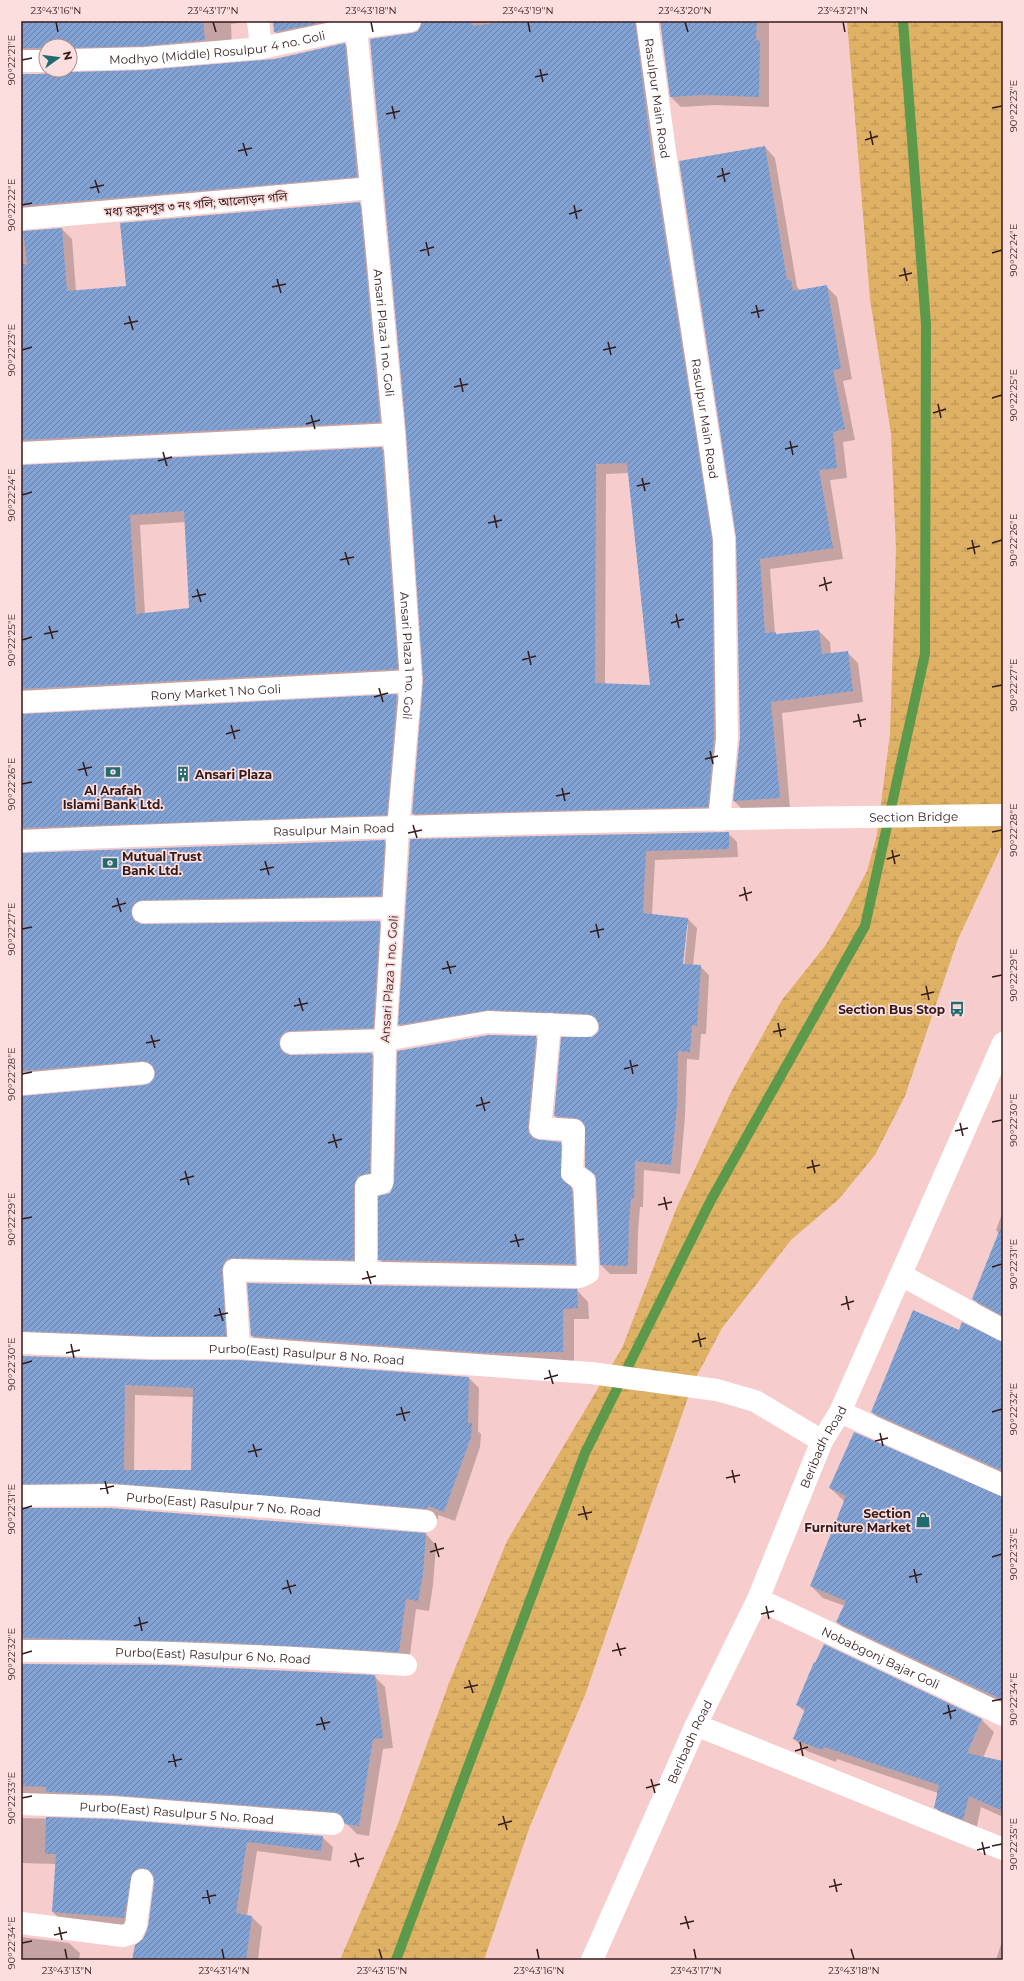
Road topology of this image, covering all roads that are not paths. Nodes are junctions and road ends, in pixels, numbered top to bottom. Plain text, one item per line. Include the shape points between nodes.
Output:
1 (258, 21) edge
2 (410, 21) edge
3 (647, 21) edge
4 (356, 28) junction
5 (261, 48) junction
6 (78, 60) edge
7 (21, 61) edge
8 (38, 61) edge
9 (371, 188) junction
10 (21, 220) edge
11 (394, 434) junction
12 (21, 452) edge
13 (411, 681) junction
14 (21, 702) edge
15 (1003, 815) edge
16 (825, 817) joint
17 (719, 820) junction
18 (398, 828) junction
19 (21, 841) edge
20 (393, 908) junction
21 (143, 912) dead end
22 (550, 1024) junction
23 (587, 1026) dead end
24 (384, 1040) junction
25 (291, 1043) dead end
26 (1003, 1043) edge
27 (143, 1073) dead end
28 (21, 1084) edge
29 (366, 1272) junction
30 (901, 1274) junction
31 (1003, 1330) edge
32 (21, 1343) edge
33 (239, 1348) junction
34 (840, 1412) junction
35 (822, 1441) junction
36 (1003, 1485) edge
37 (21, 1496) edge
38 (426, 1521) dead end
39 (758, 1599) junction
40 (21, 1651) edge
41 (406, 1665) dead end
42 (1003, 1715) edge
43 (696, 1725) junction
44 (21, 1804) edge
45 (333, 1824) dead end
46 (1003, 1849) edge
47 (142, 1880) dead end
48 (21, 1923) edge
49 (592, 1960) edge

1 - 5 main road
2 - 4 main road, Modhyo (Middle) Rosulpur 4 no. Goli
3 - 17 main road, Rasulpur Main Road via 724,539 727,738
4 - 5 main road, Modhyo (Middle) Rosulpur 4 no. Goli
4 - 9 main road, Ansari Plaza 1 no. Goli
5 - 6 main road, Modhyo (Middle) Rosulpur 4 no. Goli via 145,58
7 - 8 main road
9 - 10 main road, মধ্য রসুলপুর ৩ নং গলি; আলোড়ন গলি
9 - 11 main road, Ansari Plaza 1 no. Goli
11 - 12 main road
11 - 13 main road, Ansari Plaza 1 no. Goli
13 - 14 main road, Rony Market 1 No Goli
13 - 18 main road, Ansari Plaza 1 no. Goli
15 - 16 main road, Section Bridge
16 - 17 main road, Rasulpur Main Road
17 - 18 main road, Rasulpur Main Road
18 - 19 main road, Rasulpur Main Road
18 - 20 main road, Ansari Plaza 1 no. Goli
20 - 21 main road
20 - 24 main road, Ansari Plaza 1 no. Goli
22 - 23 main road
22 - 24 main road via 488,1022
22 - 29 main road via 540,1128 574,1130 572,1173 584,1181 588,1273 580,1277
24 - 25 main road
24 - 29 main road, Ansari Plaza 1 no. Goli via 382,1183 366,1186
26 - 30 main road, Beribadh Road
27 - 28 main road
29 - 33 main road via 234,1270
30 - 31 main road
30 - 34 main road, Beribadh Road
32 - 33 main road, Purbo(East) Rasulpur 8 No. Road
33 - 35 main road, Purbo(East) Rasulpur 8 No. Road via 591,1373 717,1390 755,1401
34 - 35 main road, Beribadh Road
34 - 36 main road
35 - 39 main road, Beribadh Road
37 - 38 main road, Purbo(East) Rasulpur 7 No. Road via 110,1495
39 - 42 main road, Nobabgonj Bajar Goli
39 - 43 main road, Beribadh Road
40 - 41 main road, Purbo(East) Rasulpur 6 No. Road via 132,1650
43 - 46 main road
43 - 49 main road, Beribadh Road
44 - 45 main road, Purbo(East) Rasulpur 5 No. Road via 112,1807
47 - 48 main road via 136,1925 132,1933 123,1936

